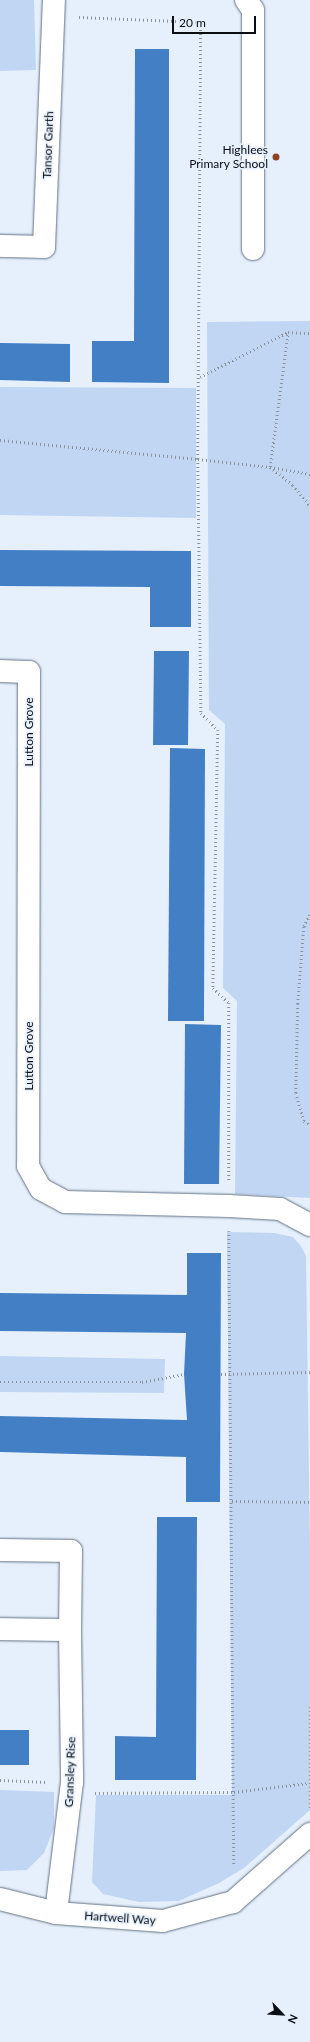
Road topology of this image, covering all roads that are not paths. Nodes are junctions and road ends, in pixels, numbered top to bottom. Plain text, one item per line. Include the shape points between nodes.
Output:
1 (246, 0) edge
2 (53, 8) edge
3 (0, 246) edge
4 (253, 249) dead end
5 (0, 671) edge
6 (310, 1225) edge
7 (0, 1550) edge
8 (0, 1628) edge
9 (70, 1630) junction
10 (310, 1834) edge
11 (0, 1899) edge
12 (56, 1913) junction

1 - 4 street via 253,10
2 - 3 street, Tansor Garth via 44,247
5 - 6 street, Lutton Grove via 29,672 28,1166 41,1189 65,1202 280,1209
7 - 9 street, Gransley Rise via 71,1551
8 - 9 street
9 - 12 street, Gransley Rise via 71,1788
10 - 12 street, Hartwell Way via 233,1902 163,1921
11 - 12 street, Hartwell Way

